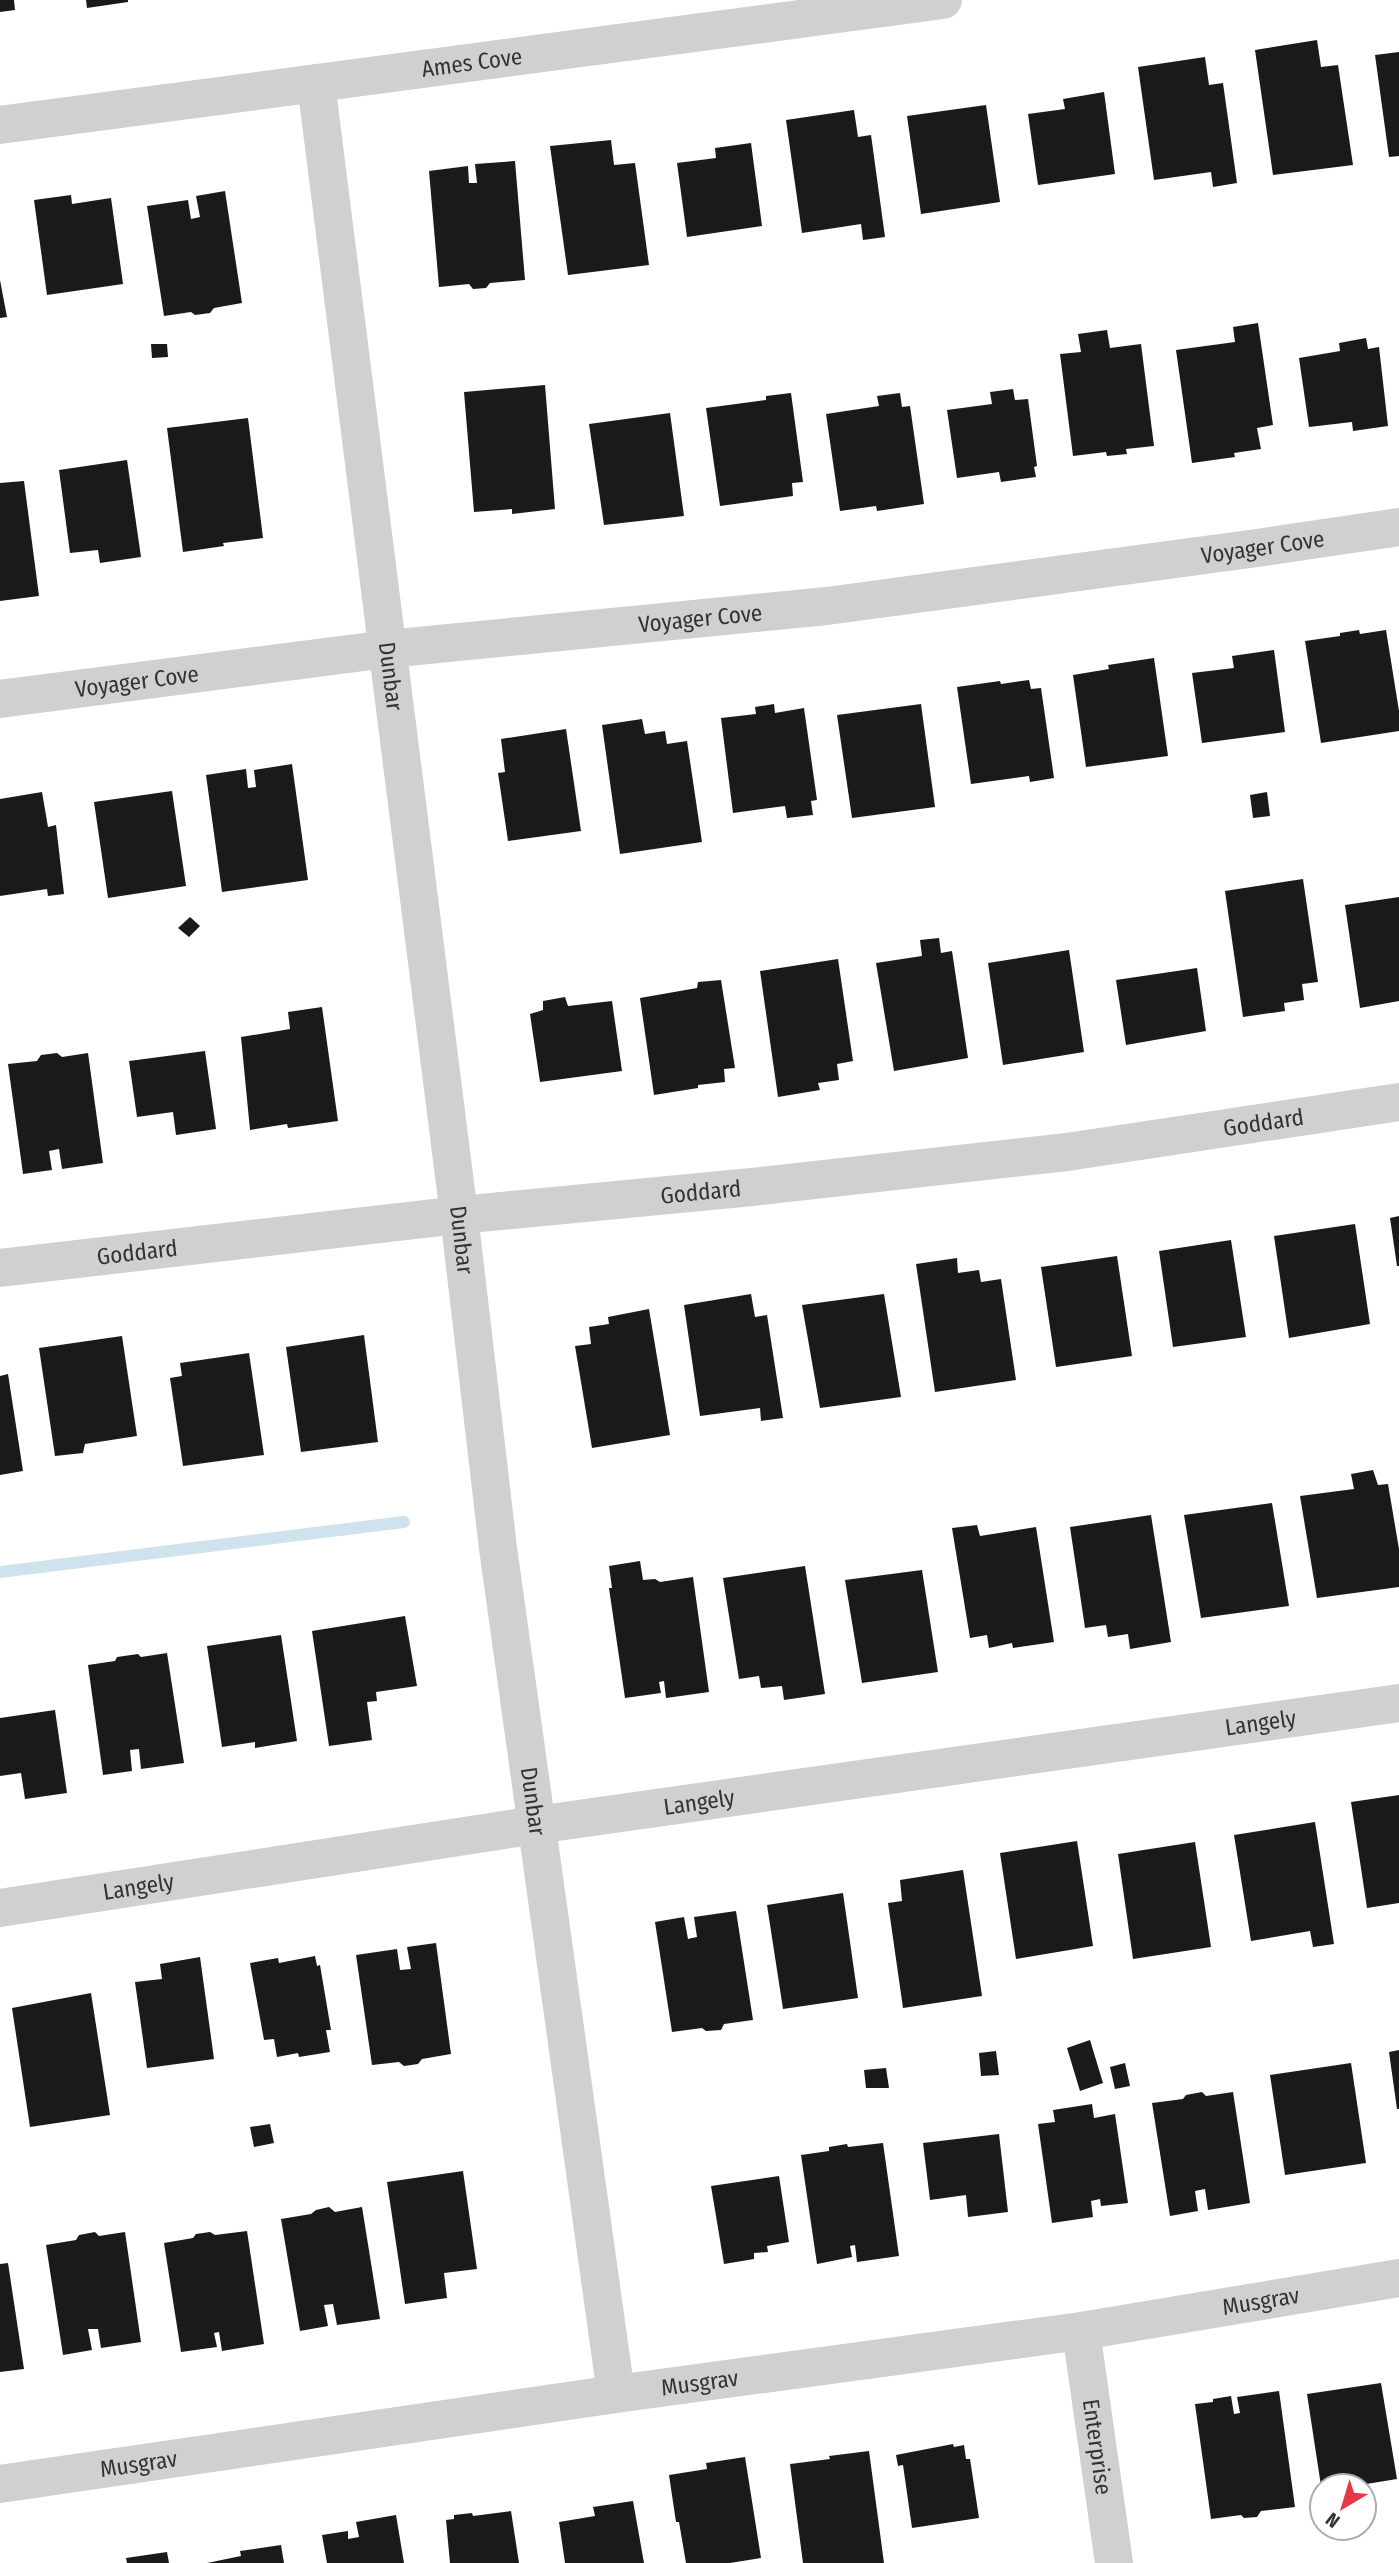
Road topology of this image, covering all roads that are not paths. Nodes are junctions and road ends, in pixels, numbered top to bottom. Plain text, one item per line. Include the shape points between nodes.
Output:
1 (943, 0) edge
2 (316, 83) junction
3 (0, 125) edge
4 (1399, 527) edge
5 (387, 649) junction
6 (0, 699) edge
7 (1399, 1102) edge
8 (460, 1215) junction
9 (0, 1268) edge
10 (1399, 1703) edge
11 (536, 1825) junction
12 (0, 1908) edge
13 (1399, 2278) edge
14 (1081, 2331) junction
15 (615, 2394) junction
16 (0, 2484) edge
17 (1114, 2563) edge

1 - 2 street, Ames Cove
2 - 3 street, Ames Cove
2 - 5 street, Dunbar
4 - 5 street, Voyager Cove via 827,606
5 - 6 street, Voyager Cove
5 - 8 street, Dunbar
7 - 8 street, Goddard via 1067,1152
8 - 9 street, Goddard
8 - 11 street, Dunbar
10 - 11 street, Langely
11 - 12 street, Langely
11 - 15 street, Dunbar
13 - 14 street, Musgrav
14 - 15 street, Musgrav
14 - 17 street, Enterprise
15 - 16 street, Musgrav

